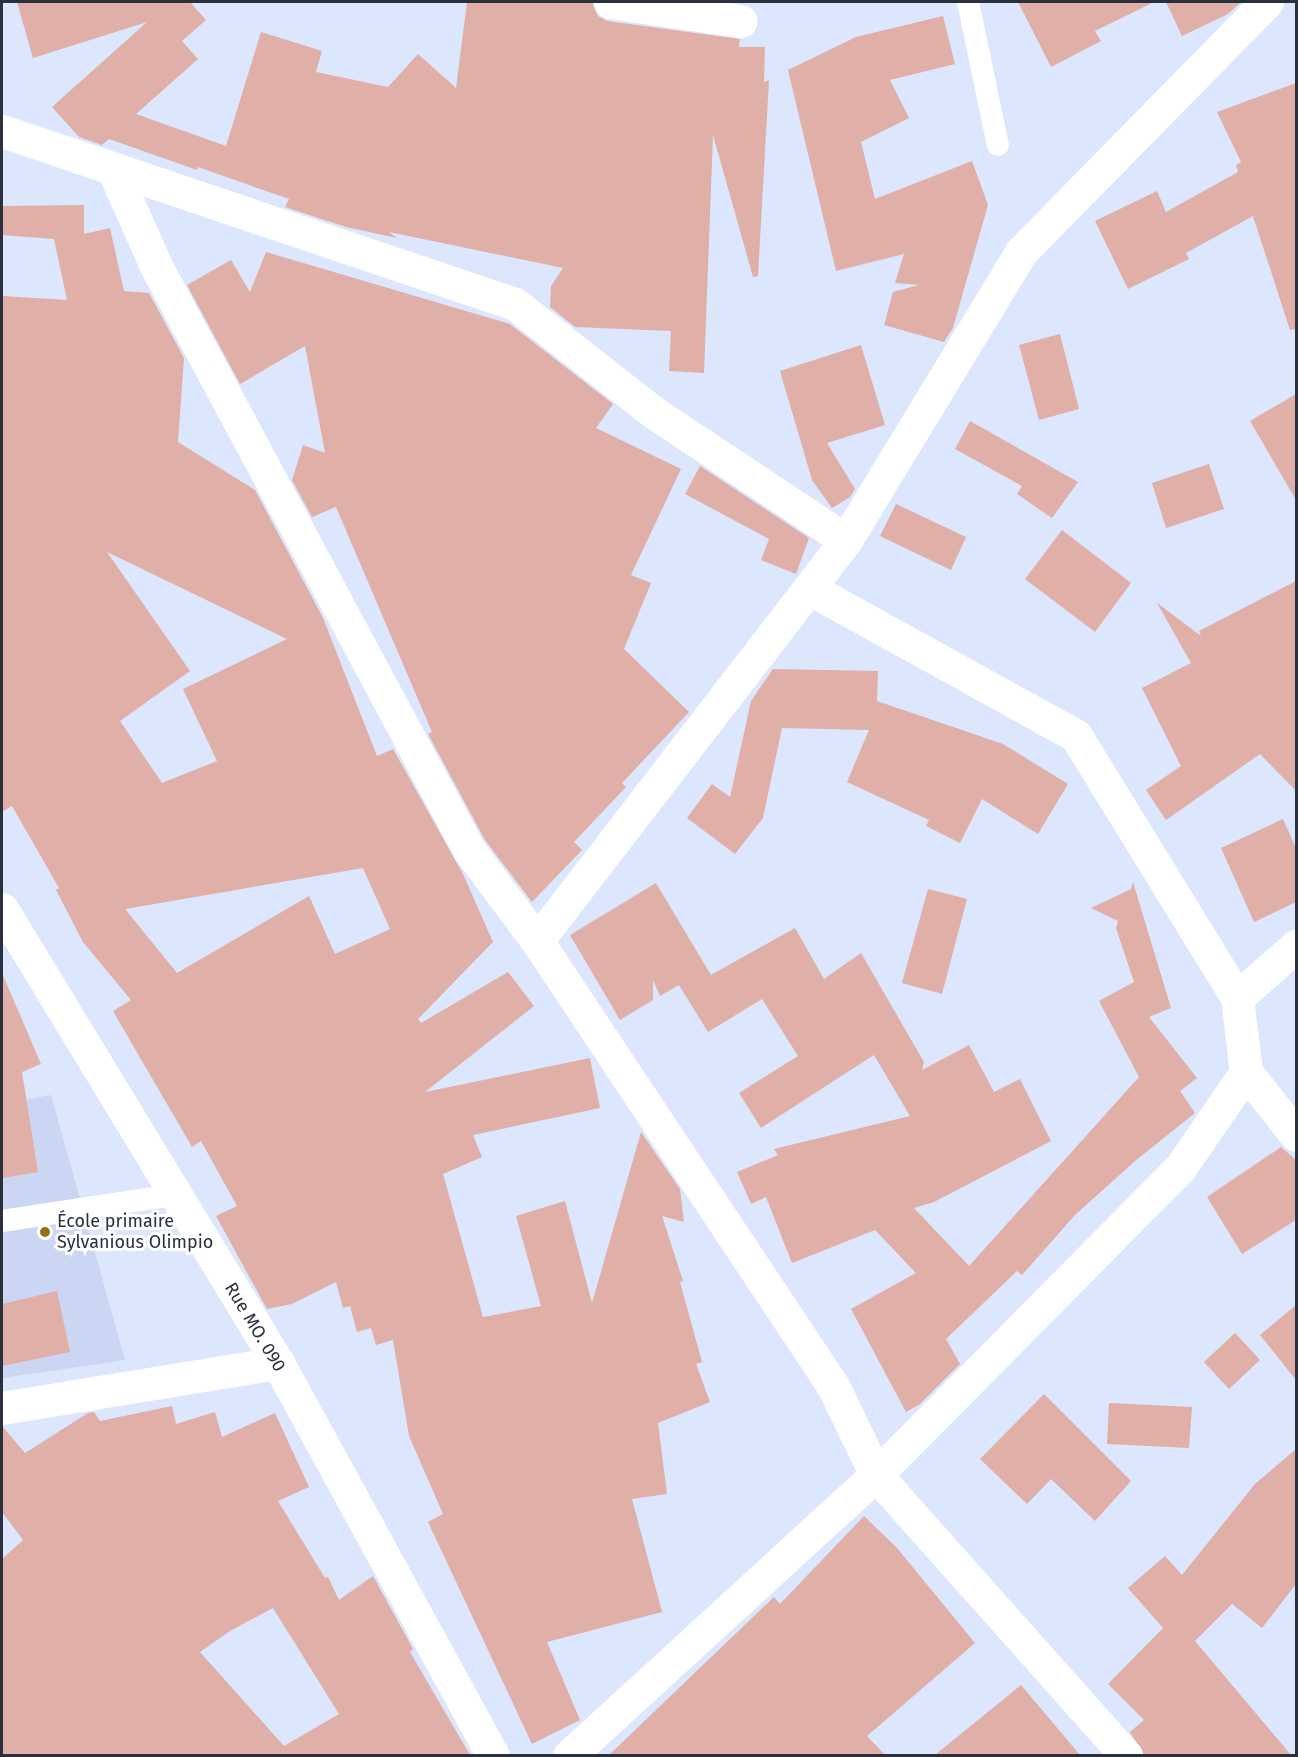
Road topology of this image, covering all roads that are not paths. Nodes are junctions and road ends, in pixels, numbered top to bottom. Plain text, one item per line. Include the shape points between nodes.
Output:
1 (610, 2) edge
2 (968, 2) edge
3 (1267, 2) edge
4 (741, 21) dead end
5 (2, 132) edge
6 (998, 145) dead end
7 (113, 169) junction
8 (846, 540) junction
9 (812, 590) junction
10 (2, 909) edge
11 (537, 940) junction
12 (1296, 946) edge
13 (1237, 998) junction
14 (1246, 1072) junction
15 (1296, 1135) edge
16 (174, 1195) junction
17 (2, 1221) edge
18 (278, 1363) junction
19 (2, 1408) edge
20 (876, 1475) junction
21 (493, 1755) edge
22 (569, 1755) edge
23 (1126, 1755) edge

1 - 4 street
2 - 6 lane
3 - 8 street via 1021,252
5 - 7 street
7 - 8 street via 515,304 656,414
7 - 11 street via 156,266 469,850
8 - 9 street
9 - 11 street
9 - 13 street via 1076,736
10 - 16 street, Rue MO. 090
11 - 20 street via 833,1386
12 - 13 street
13 - 14 street
14 - 15 street
14 - 20 street via 1180,1168
16 - 17 lane
16 - 18 street, Rue MO. 090
18 - 19 street
18 - 21 street, Rue MO. 090
20 - 22 street
20 - 23 street

